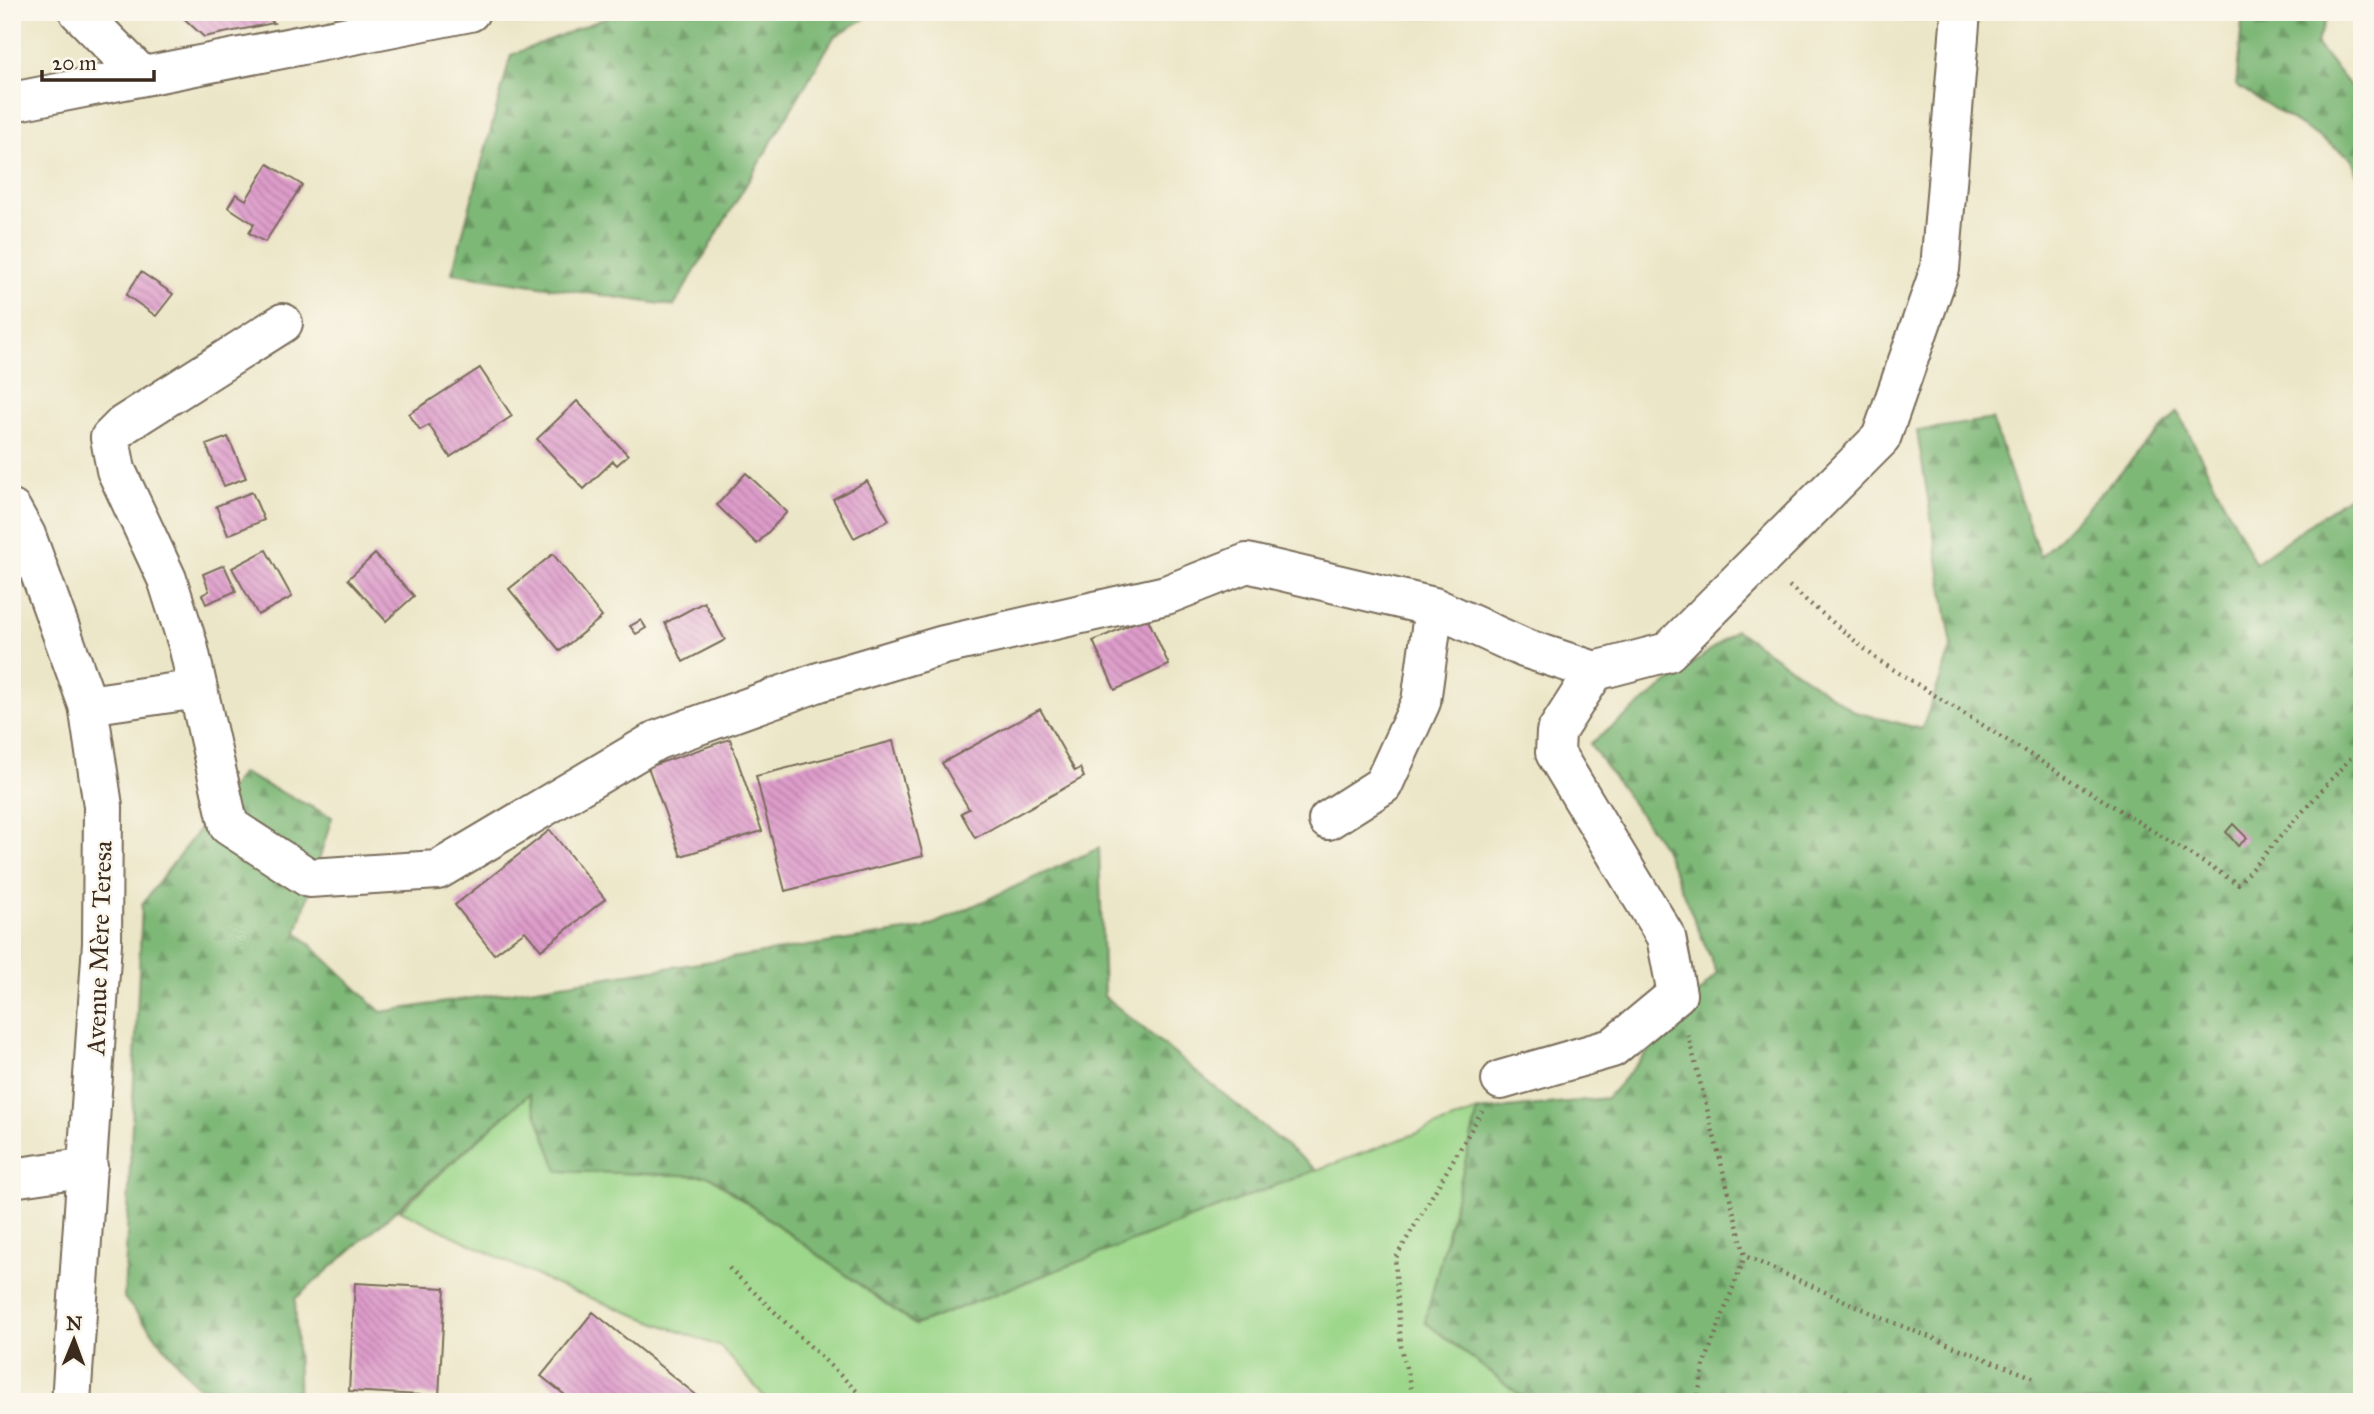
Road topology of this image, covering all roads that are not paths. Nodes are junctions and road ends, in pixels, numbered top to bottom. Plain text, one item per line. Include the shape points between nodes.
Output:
1 (79, 12) edge
2 (470, 12) edge
3 (1961, 12) edge
4 (390, 20) edge
5 (141, 75) junction
6 (12, 102) edge
7 (283, 323) dead end
8 (12, 510) edge
9 (1434, 607) junction
10 (1595, 671) junction
11 (198, 689) junction
12 (88, 705) junction
13 (1328, 821) dead end
14 (1501, 1080) road end
15 (89, 1167) junction
16 (12, 1178) edge
17 (71, 1402) edge

1 - 5 street
2 - 4 street
3 - 10 street via 1940,269 1881,438 1668,652
4 - 5 street
5 - 6 street
7 - 11 street via 123,425 110,438 116,470 167,579
8 - 12 street, Avenue Mère Teresa via 26,535
9 - 10 street via 1524,648
9 - 11 street via 1248,563 1166,595 944,645 819,682 657,740 438,870 309,878 229,826
9 - 13 street via 1421,702 1383,785
10 - 14 street via 1556,732 1555,753 1666,937 1677,994 1612,1048
11 - 12 street
12 - 15 street, Avenue Mère Teresa via 103,806 102,943
15 - 16 street
15 - 17 street, Avenue Mère Teresa

